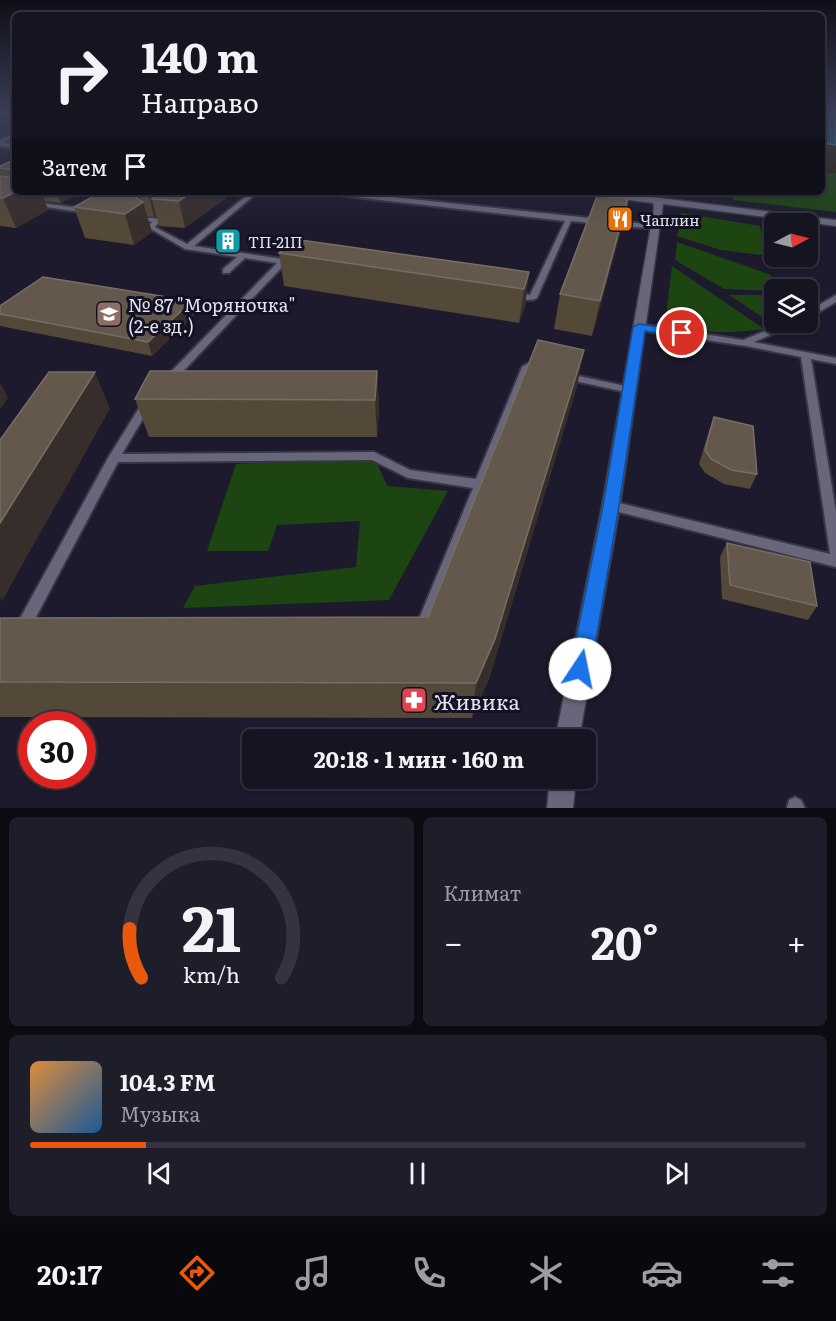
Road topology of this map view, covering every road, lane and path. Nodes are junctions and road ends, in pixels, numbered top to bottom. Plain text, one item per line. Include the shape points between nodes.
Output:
1 (251, 195) edge
2 (355, 195) edge
3 (610, 195) edge
4 (22, 202) dead end
5 (658, 202) junction
6 (100, 213) edge
7 (164, 215) edge
8 (122, 216) edge
9 (569, 219) junction
10 (156, 221) junction
11 (836, 223) edge
12 (655, 227) junction
13 (188, 247) junction
14 (244, 255) junction
15 (283, 261) junction
16 (306, 265) edge
17 (226, 271) dead end
18 (510, 294) edge
19 (836, 298) edge
20 (818, 309) edge
21 (639, 327) junction
22 (768, 333) edge
23 (746, 342) junction
24 (805, 354) junction
25 (836, 361) edge
26 (161, 388) edge
27 (630, 390) junction
28 (153, 396) edge
29 (114, 458) junction
30 (479, 484) junction
31 (611, 506) junction
32 (833, 521) edge
33 (836, 553) edge
34 (836, 561) edge
35 (407, 638) edge
36 (13, 645) edge
37 (569, 729) edge
38 (562, 789) edge
39 (560, 808) edge

1 - 13 lane
2 - 9 lane
3 - 5 street
4 - 6 lane
5 - 11 street
5 - 12 street
7 - 10 lane
8 - 10 lane
9 - 12 lane
9 - 18 lane via 533,298
10 - 13 lane via 151,227
12 - 21 street
13 - 14 lane
14 - 15 lane
14 - 17 lane
15 - 16 lane
15 - 26 lane
19 - 20 lane
21 - 23 lane
21 - 27 street
22 - 23 lane
23 - 24 lane
24 - 25 lane
24 - 32 lane
27 - 30 lane via 527,367
27 - 31 street
28 - 29 lane
29 - 30 lane via 374,456 408,474
29 - 36 lane
30 - 35 lane via 418,638
31 - 34 lane
31 - 37 street
32 - 33 lane
38 - 39 street

